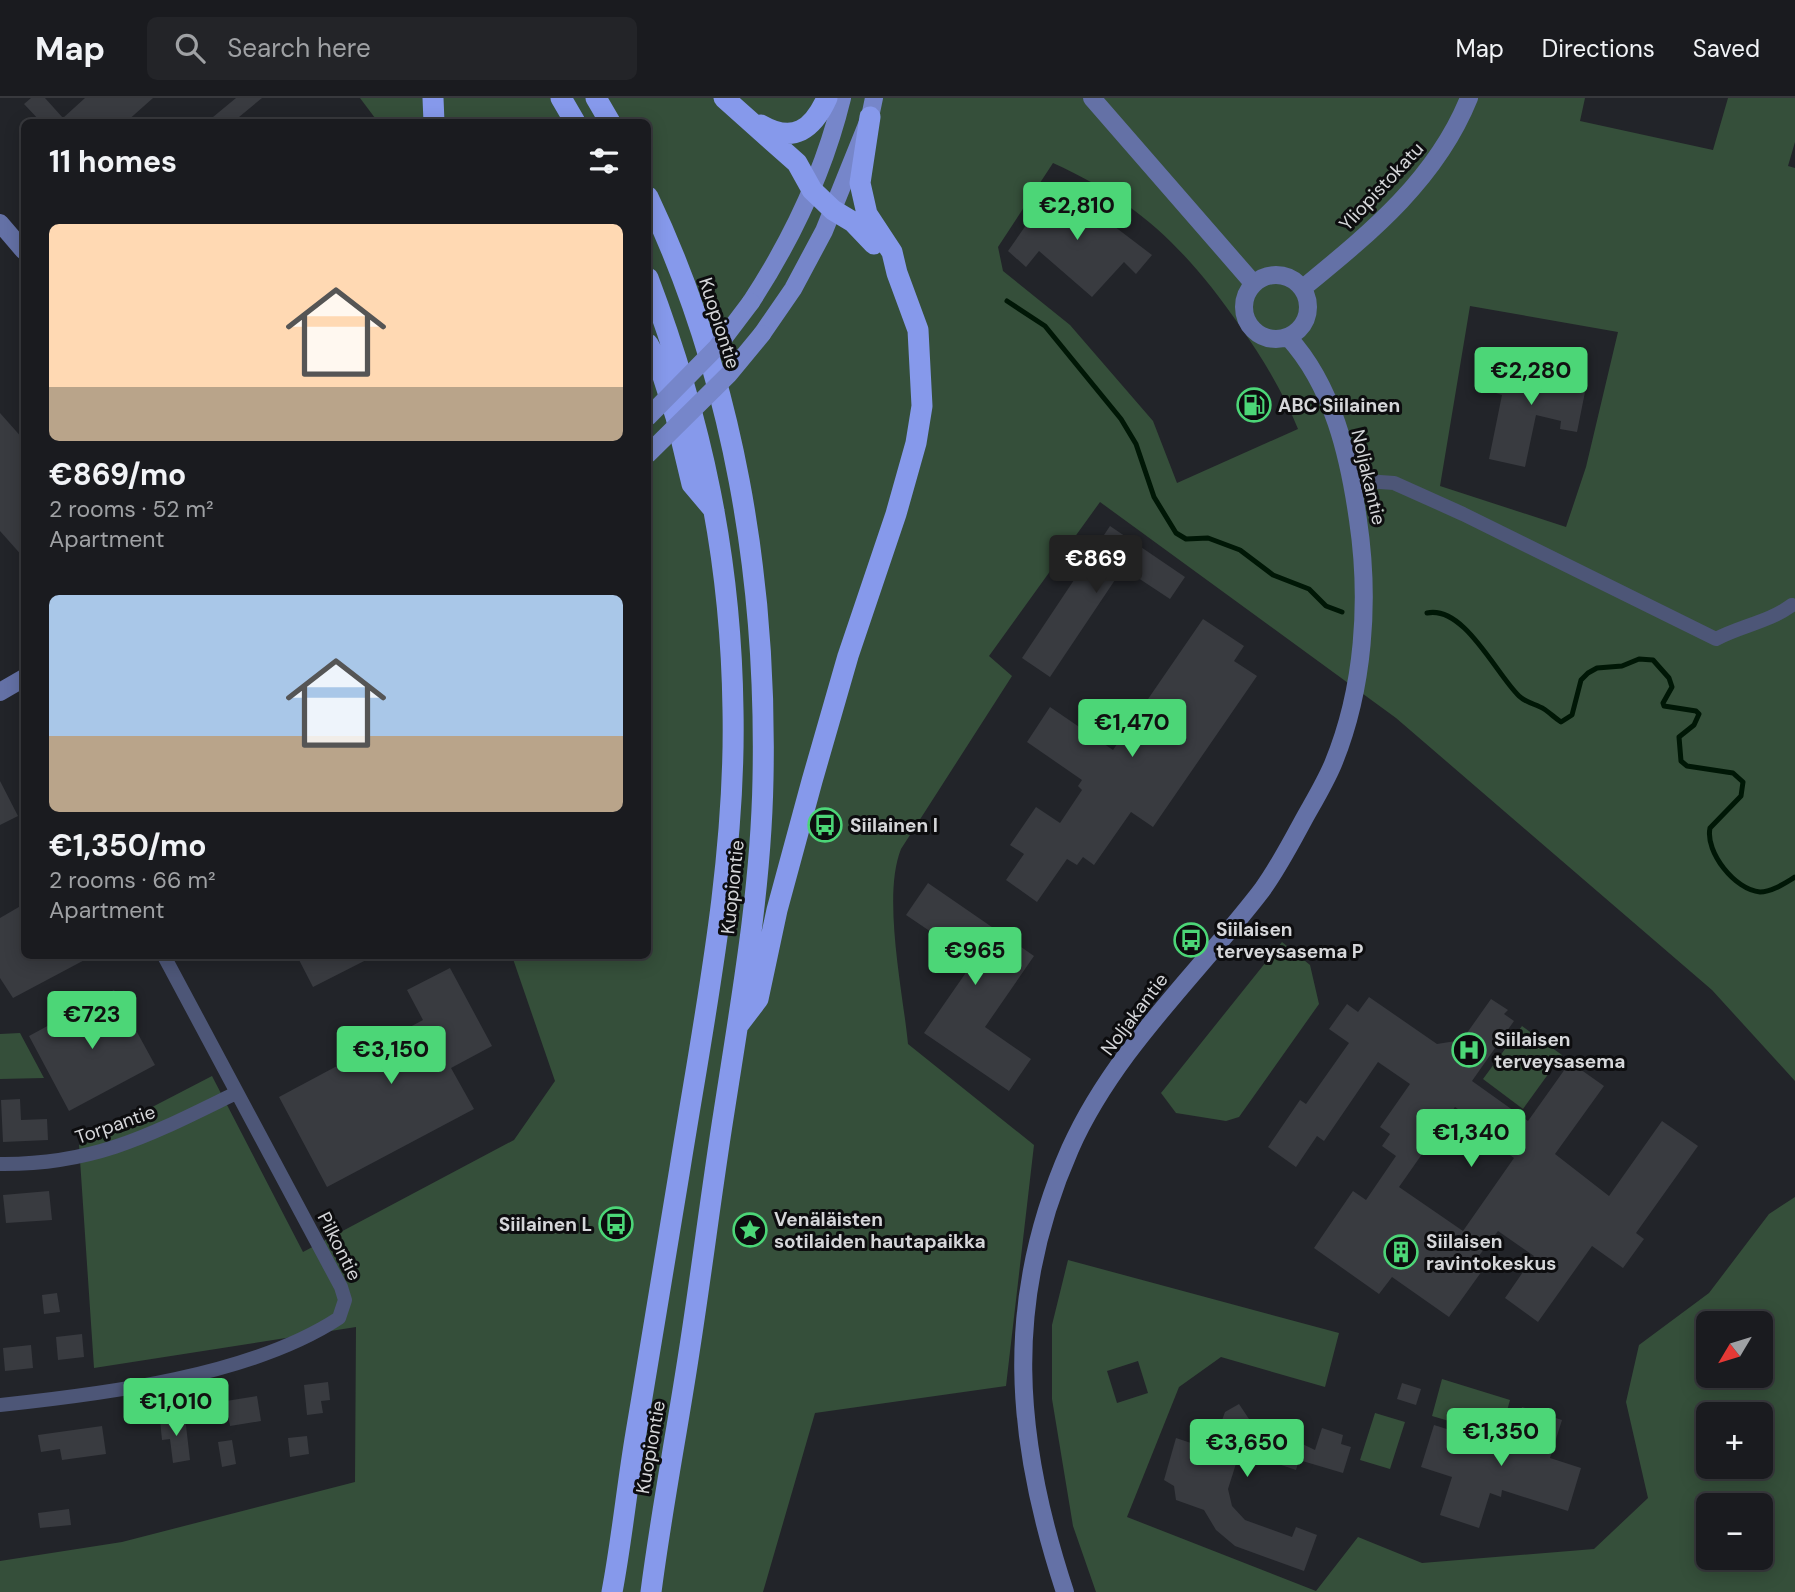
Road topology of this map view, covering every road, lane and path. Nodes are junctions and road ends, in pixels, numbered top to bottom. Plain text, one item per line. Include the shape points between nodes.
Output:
1 (433, 98) edge
2 (561, 98) edge
3 (596, 98) edge
4 (724, 98) edge
5 (827, 98) edge
6 (842, 98) edge
7 (1092, 98) edge
8 (1469, 98) edge
9 (872, 107) edge
10 (745, 116) junction
11 (434, 119) edge
12 (573, 119) edge
13 (608, 119) edge
14 (812, 190) junction
15 (651, 205) edge
16 (833, 210) junction
17 (0, 223) edge
18 (21, 248) edge
19 (897, 274) junction
20 (1253, 283) junction
21 (651, 286) edge
22 (1303, 288) junction
23 (1288, 337) junction
24 (651, 349) edge
25 (651, 414) edge
26 (651, 451) edge
27 (1352, 480) junction
28 (716, 512) junction
29 (1792, 605) dead end
30 (21, 684) edge
31 (0, 692) edge
32 (166, 959) edge
33 (738, 1026) junction
34 (236, 1093) junction
35 (0, 1164) edge
36 (0, 1405) edge
37 (612, 1592) edge
38 (652, 1592) edge
39 (1065, 1592) edge

1 - 11 highway
2 - 12 highway
3 - 13 highway
4 - 10 highway
5 - 10 highway via 808,127 790,134 773,132
6 - 14 main road
7 - 20 main road
8 - 22 main road, Yliopistokatu via 1436,162 1371,232
9 - 16 main road
9 - 19 highway via 860,183 867,214 892,252
10 - 14 highway via 797,163
14 - 16 highway
14 - 25 main road, bridge via 784,251 751,302 717,347
15 - 33 highway, Kuopiontie via 699,325 727,422 745,508 760,624 763,782 757,880
16 - 19 highway via 868,236
16 - 26 main road, bridge via 793,289 762,334 729,374
17 - 18 main road
19 - 33 highway via 918,330 922,405 916,443 812,781 758,999
20 - 22 main road via 1273,274 1284,275
20 - 23 main road via 1243,304 1249,325 1267,338
21 - 28 highway, Kuopiontie via 699,434
22 - 23 main road via 1308,300 1305,322
23 - 27 main road, Noljakantie via 1309,360 1329,401
24 - 28 highway via 676,417 692,484
27 - 29 street via 1394,483 1440,503 1716,639 1776,616
27 - 39 main road, Noljakantie via 1362,540 1363,622 1359,670 1333,764 1262,890 1160,1011 1097,1100 1071,1148 1048,1207 1030,1281 1024,1401 1028,1455
28 - 37 highway, Kuopiontie via 730,627 733,712 724,878
30 - 31 main road
32 - 34 street, Pilkontie
33 - 38 highway, Kuopiontie
34 - 35 street, Torpantie via 138,1140 87,1156
34 - 36 street, Pilkontie via 341,1287 345,1300 339,1318 315,1334 234,1363 143,1386

